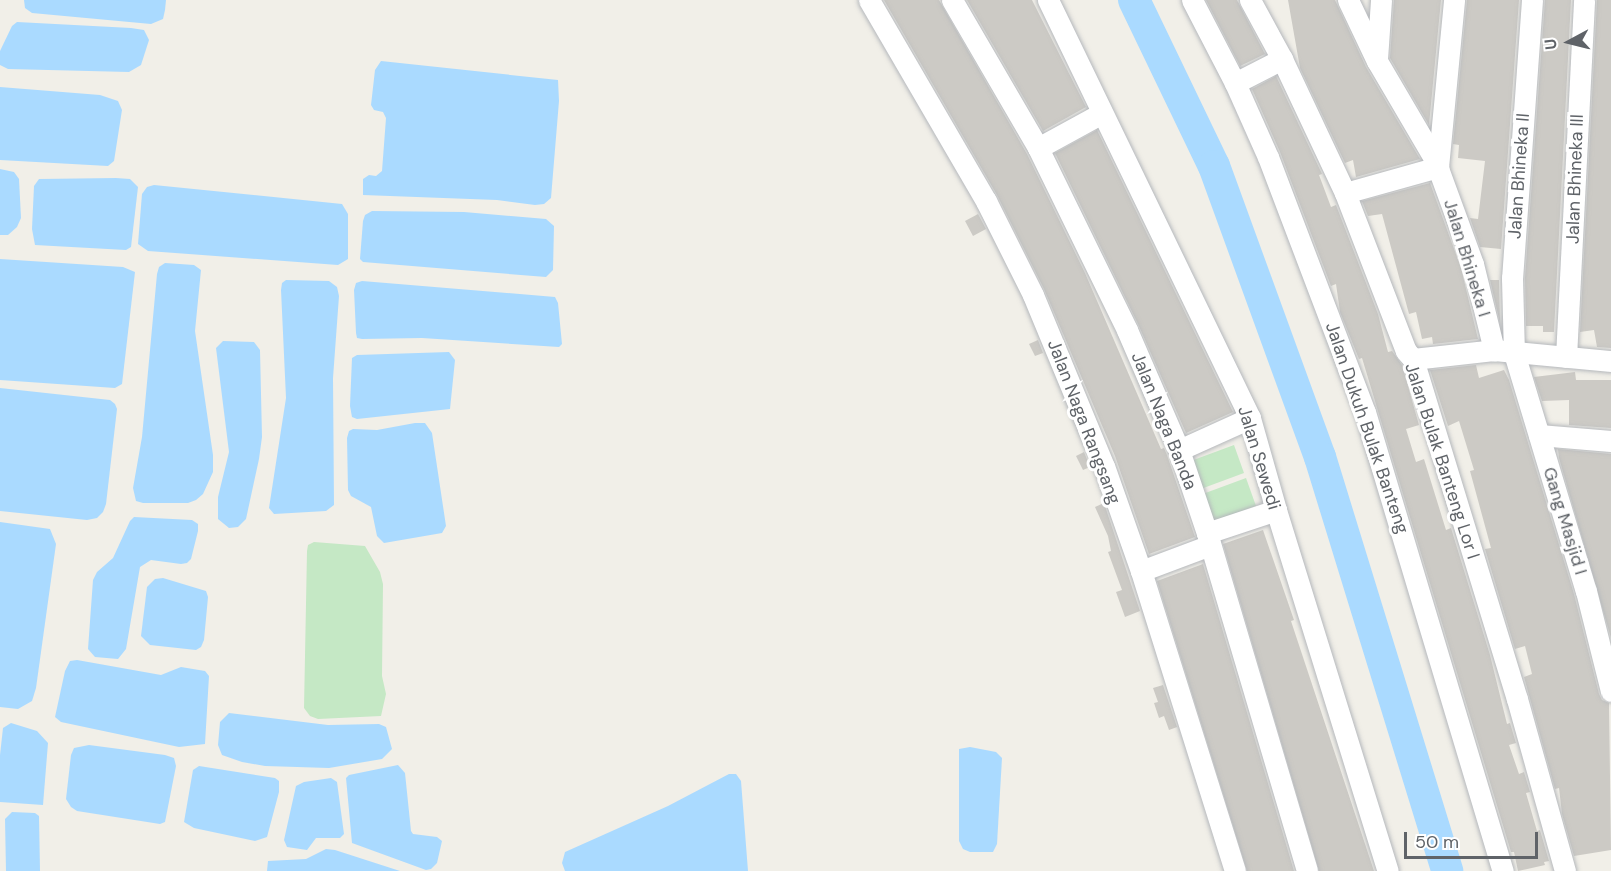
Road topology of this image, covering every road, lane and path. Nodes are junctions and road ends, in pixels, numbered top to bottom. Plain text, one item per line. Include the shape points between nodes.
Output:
1 (869, 0) edge
2 (952, 0) edge
3 (1048, 0) edge
4 (1192, 0) edge
5 (1250, 0) edge
6 (1348, 0) edge
7 (1381, 0) edge
8 (1454, 0) edge
9 (1532, 0) edge
10 (1584, 0) edge
11 (1282, 59) junction
12 (1377, 61) junction
13 (1235, 83) junction
14 (1102, 113) junction
15 (1038, 148) junction
16 (1438, 166) junction
17 (1345, 193) junction
18 (1504, 351) junction
19 (1566, 357) junction
20 (1413, 359) junction
21 (1611, 361) edge
22 (1250, 418) junction
23 (1539, 435) junction
24 (1611, 441) edge
25 (1179, 450) junction
26 (1276, 510) junction
27 (1208, 539) junction
28 (1140, 571) junction
29 (1611, 691) edge
30 (1235, 871) edge
31 (1307, 871) edge
32 (1388, 871) edge
33 (1503, 871) edge
34 (1565, 871) edge

1 - 28 street, Jalan Naga Rangsang via 986,201 1033,295 1104,466
2 - 15 street, Jalan Naga Banda
3 - 14 street, Jalan Sewedi
4 - 13 street, Jalan Dukuh Bulak Banteng
5 - 11 street, Jalan Bulak Banteng Lor I
6 - 12 street, Jalan Bhineka I
7 - 12 street
8 - 16 street, Jalan Bhineka I
9 - 18 street, Jalan Bhineka II
10 - 19 street, Jalan Bhineka III
11 - 13 street
11 - 17 street, Jalan Bulak Banteng Lor I
12 - 16 street, Jalan Bhineka I
13 - 33 street, Jalan Dukuh Bulak Banteng via 1268,157 1365,412
14 - 15 street
14 - 22 street, Jalan Sewedi
15 - 25 street, Jalan Naga Banda via 1127,330
16 - 17 street
16 - 18 street, Jalan Bhineka I
17 - 20 street, Jalan Bulak Banteng Lor I via 1406,351
18 - 19 street
18 - 20 street
18 - 23 street, Gang Masjid I
19 - 21 street
20 - 34 street, Jalan Bulak Banteng Lor I
22 - 25 street
22 - 26 street, Jalan Sewedi
23 - 24 street
23 - 29 street, Gang Masjid I via 1586,591
25 - 27 street, Jalan Naga Banda
26 - 27 street
26 - 32 street, Jalan Sewedi
27 - 28 street
27 - 31 street, Jalan Naga Banda
28 - 30 street, Jalan Naga Rangsang

